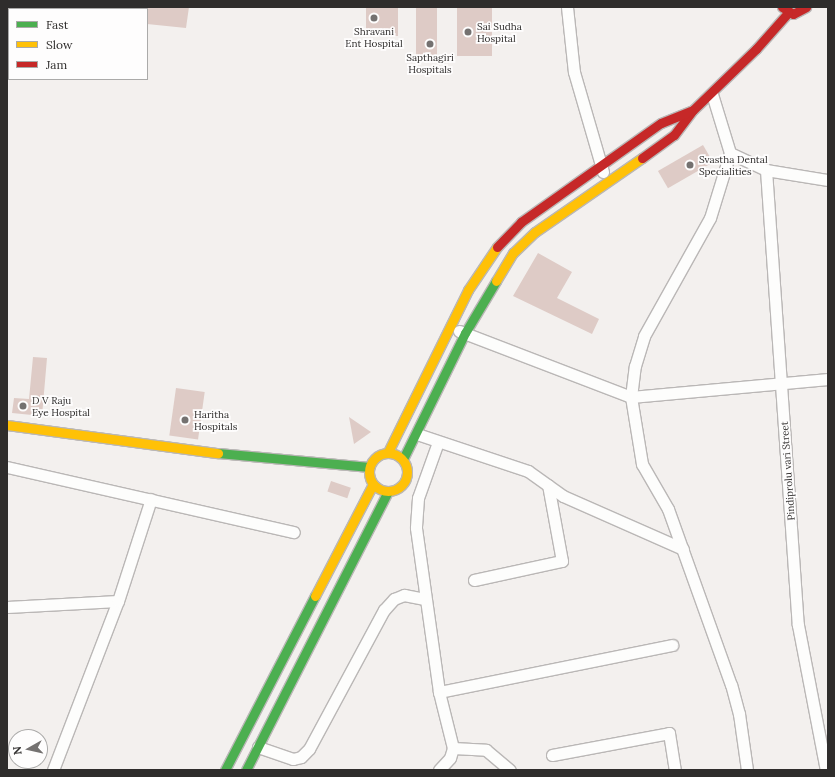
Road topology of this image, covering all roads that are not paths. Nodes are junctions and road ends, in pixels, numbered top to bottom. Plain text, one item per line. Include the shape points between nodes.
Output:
1 (567, 7) edge
2 (806, 7) edge
3 (817, 7) edge
4 (785, 10) edge
5 (712, 94) junction
6 (693, 110) junction
7 (730, 154) junction
8 (600, 165) junction
9 (766, 170) junction
10 (828, 180) edge
11 (609, 182) junction
12 (449, 328) junction
13 (465, 333) junction
14 (828, 380) edge
15 (782, 383) junction
16 (631, 396) junction
17 (7, 425) edge
18 (417, 434) junction
19 (438, 442) junction
20 (388, 452) junction
21 (403, 459) junction
22 (7, 467) edge
23 (369, 467) junction
24 (373, 484) junction
25 (548, 485) junction
26 (388, 491) junction
27 (151, 499) junction
28 (294, 532) dead end
29 (683, 550) junction
30 (474, 580) dead end
31 (424, 599) junction
32 (118, 601) junction
33 (7, 607) edge
34 (672, 645) dead end
35 (439, 692) junction
36 (258, 747) junction
37 (453, 748) junction
38 (552, 755) dead end
39 (53, 770) edge
40 (225, 770) edge
41 (246, 770) edge
42 (439, 770) edge
43 (510, 770) edge
44 (675, 770) edge
45 (747, 770) edge
46 (826, 770) edge

1 - 8 street via 574,72
2 - 3 street
2 - 4 street via 798,14
4 - 5 street
5 - 6 street
5 - 7 street
6 - 8 street via 661,123
6 - 11 street via 674,135
7 - 9 street
7 - 16 street via 710,218 644,336 635,366
8 - 11 street
8 - 12 street via 521,222 504,238 482,267
9 - 10 street
9 - 15 street, Pindiprolu vari Street
11 - 13 street via 534,232 513,253
12 - 13 street
12 - 20 street
13 - 16 street
13 - 18 street
14 - 15 street
15 - 16 street
15 - 46 street, Pindiprolu vari Street via 798,625
16 - 29 street via 642,464 668,509
17 - 23 street via 275,460
18 - 19 street
18 - 21 street
19 - 25 street via 528,471
19 - 31 street via 418,498 416,528
20 - 21 street
20 - 23 street via 380,454
21 - 26 street via 407,467 405,480 397,489
22 - 27 street
23 - 24 street via 369,476
24 - 26 street
24 - 40 street
25 - 29 street via 563,496
25 - 30 street via 562,561
26 - 36 street
27 - 28 street
27 - 32 street
29 - 45 street via 731,685 739,714
31 - 35 street
31 - 36 street via 404,595 394,599 384,610 309,749 301,757 293,759
32 - 33 street
32 - 39 street
34 - 35 street
35 - 37 street
36 - 41 street
37 - 42 street via 450,758
37 - 43 street via 486,750
38 - 44 street via 669,733

